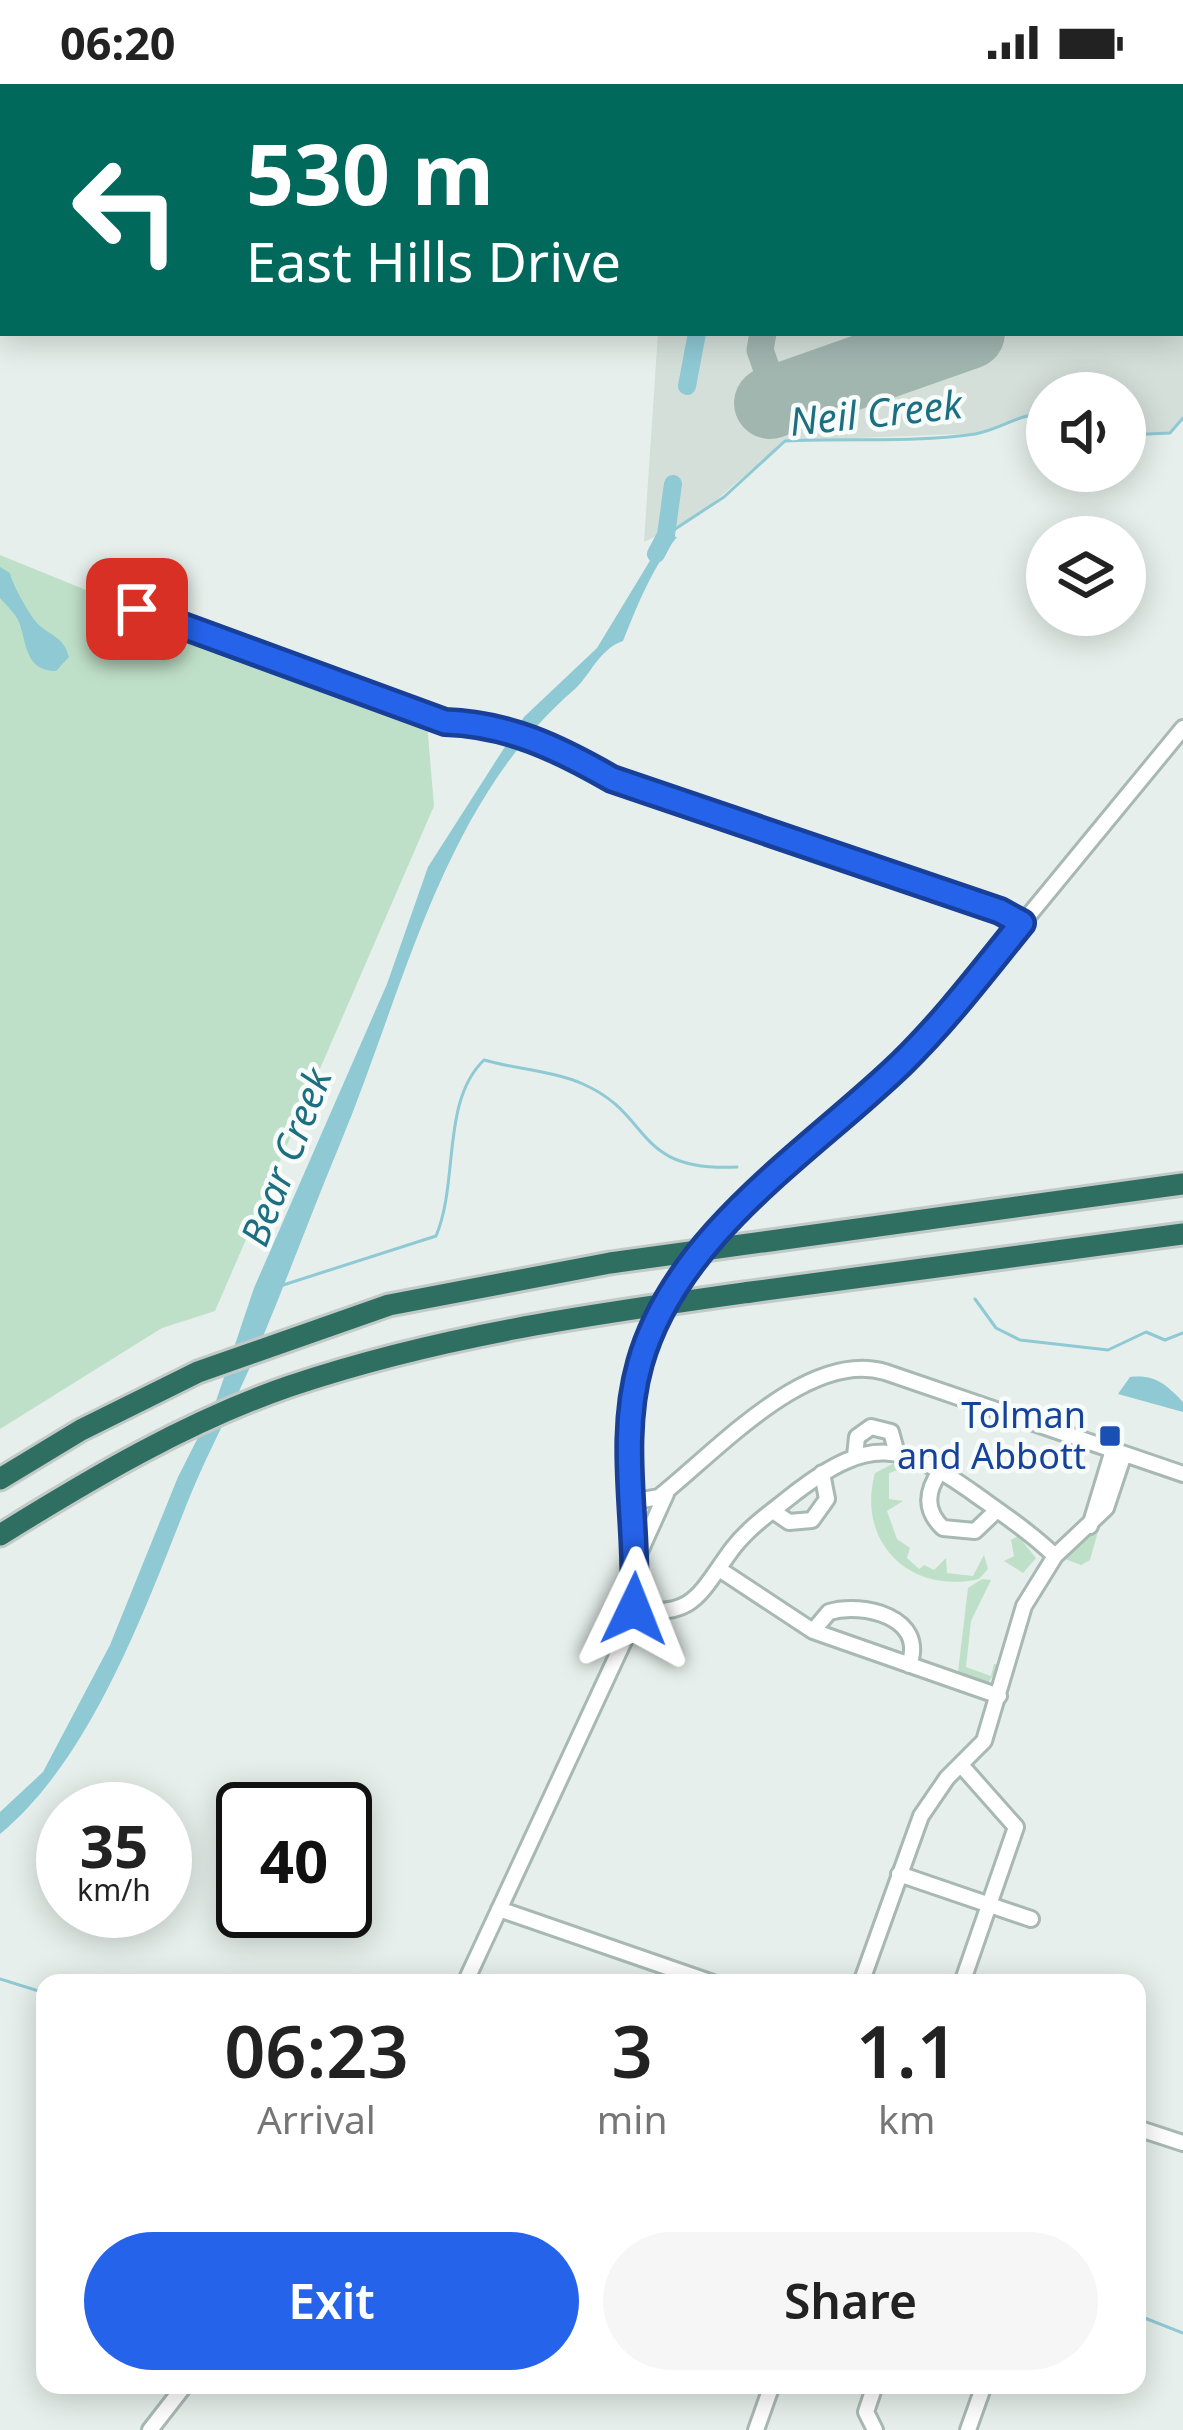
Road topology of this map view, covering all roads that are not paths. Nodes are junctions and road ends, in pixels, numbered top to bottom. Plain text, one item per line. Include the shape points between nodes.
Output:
1 (137, 609) dead end
2 (1183, 728) edge
3 (1022, 923) junction
4 (1183, 1184) edge
5 (1183, 1234) edge
6 (896, 1450) junction
7 (1119, 1452) junction
8 (855, 1456) junction
9 (941, 1470) junction
10 (821, 1473) junction
11 (1183, 1474) edge
12 (0, 1479) edge
13 (670, 1488) junction
14 (632, 1502) junction
15 (997, 1510) junction
16 (773, 1511) junction
17 (0, 1534) edge
18 (1055, 1556) junction
19 (636, 1561) junction
20 (719, 1569) junction
21 (634, 1609) junction
22 (813, 1631) junction
23 (909, 1665) junction
24 (999, 1696) junction
25 (961, 1765) junction
26 (899, 1874) junction
27 (990, 1904) junction
28 (499, 1909) junction
29 (1031, 1918) dead end
30 (469, 1974) edge
31 (687, 1974) edge
32 (865, 1974) edge
33 (965, 1974) edge
34 (1146, 2131) edge
35 (1183, 2144) edge
36 (178, 2394) edge
37 (769, 2394) edge
38 (872, 2394) edge
39 (981, 2394) edge
40 (149, 2430) edge
41 (755, 2430) edge
42 (875, 2430) edge
43 (968, 2430) edge

1 - 3 street via 445,722 509,730 612,779
2 - 3 street
3 - 14 street, bridge via 918,1047 742,1210 680,1281 640,1363 629,1424
4 - 12 highway via 552,1272 405,1301 198,1372
5 - 17 highway via 519,1325 417,1348 288,1387 163,1442
6 - 8 street
6 - 8 street via 891,1432 872,1427 857,1437
6 - 9 street
7 - 11 street
7 - 13 street via 885,1372 849,1367 803,1382
7 - 18 street via 1106,1508
8 - 10 street
9 - 15 street
9 - 15 street via 928,1499 943,1528 969,1533
10 - 16 street
10 - 16 street via 827,1499 812,1520 789,1522
13 - 14 street via 650,1502
13 - 19 street
14 - 19 street
15 - 18 street
16 - 20 street
18 - 24 street via 1024,1606
19 - 21 street
20 - 21 street via 689,1606
20 - 22 street
21 - 28 street
22 - 23 street
22 - 23 street via 829,1612 867,1607 904,1630
23 - 24 street
24 - 25 street via 984,1742
25 - 26 street via 921,1816
25 - 27 street via 1015,1821
26 - 27 street
26 - 32 street
27 - 29 street
27 - 33 street
28 - 30 street
28 - 31 street
34 - 35 street
36 - 40 street
37 - 41 street
38 - 42 street via 866,2412
39 - 43 street

